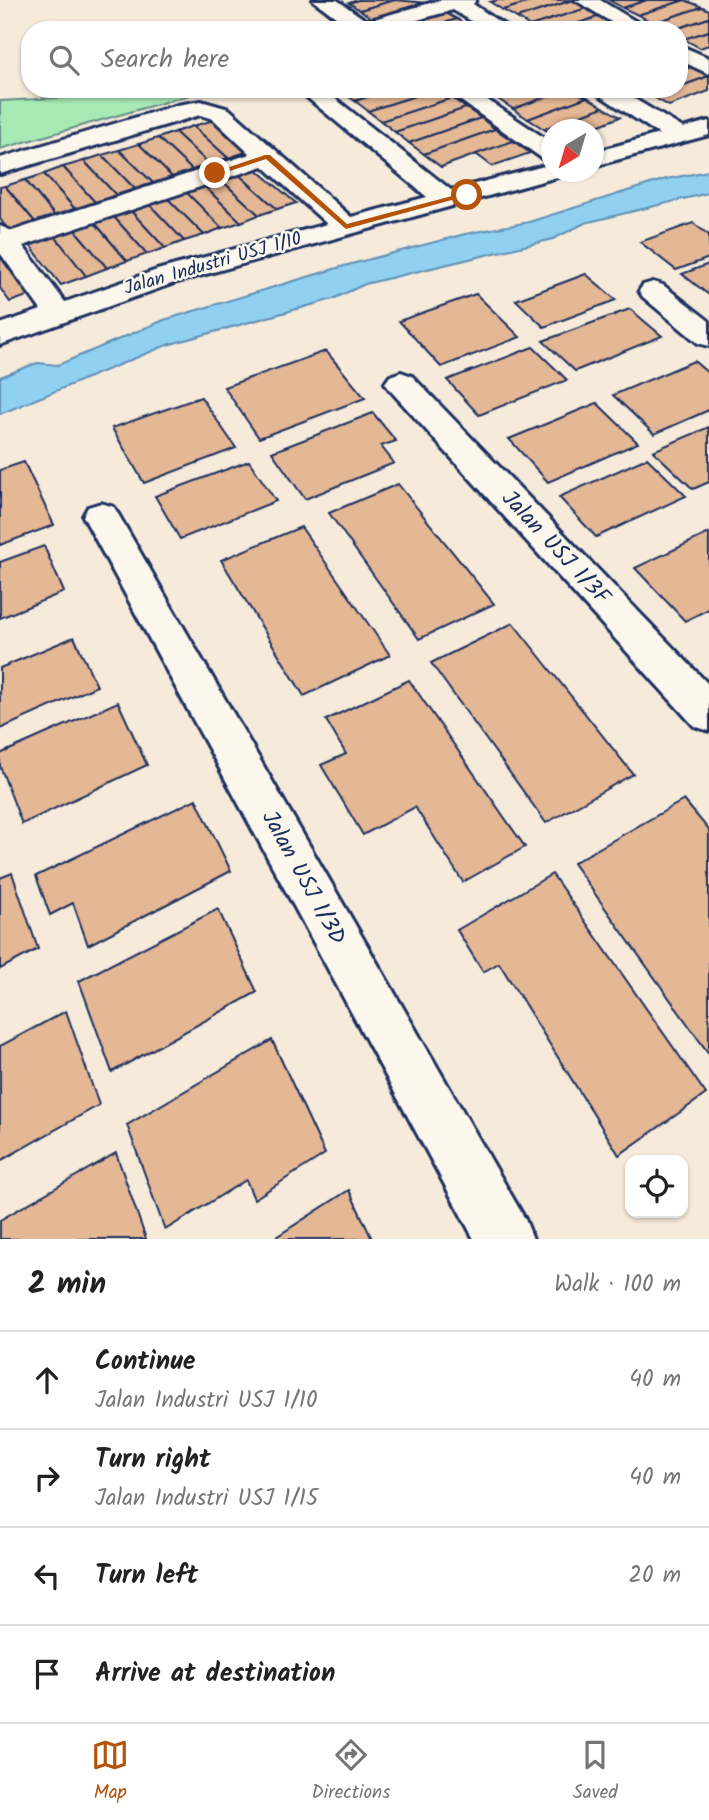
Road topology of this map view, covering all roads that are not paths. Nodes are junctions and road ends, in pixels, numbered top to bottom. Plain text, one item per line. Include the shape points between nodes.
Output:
1 (323, 0) edge
2 (585, 0) edge
3 (458, 1) edge
4 (354, 21) edge
5 (392, 21) edge
6 (488, 21) edge
7 (624, 21) edge
8 (688, 56) edge
9 (709, 66) edge
10 (319, 98) edge
11 (468, 98) edge
12 (616, 98) edge
13 (709, 128) edge
14 (680, 136) junction
15 (541, 147) edge
16 (268, 156) junction
17 (604, 156) edge
18 (0, 166) edge
19 (541, 174) edge
20 (447, 200) junction
21 (346, 227) junction
22 (2, 240) edge
23 (653, 291) dead end
24 (58, 313) junction
25 (0, 335) edge
26 (709, 336) edge
27 (401, 383) dead end
28 (101, 516) dead end
29 (709, 713) edge
30 (505, 1239) edge

1 - 4 street
2 - 7 street
3 - 5 street
3 - 6 street
8 - 9 street
10 - 20 street
11 - 15 street
12 - 14 street
13 - 14 street
14 - 17 street
16 - 18 street via 221,114 201,108
16 - 21 street
16 - 22 street
19 - 20 street, Jalan Industri USJ 1/10
20 - 21 street, Jalan Industri USJ 1/10
21 - 24 street, Jalan Industri USJ 1/10 via 167,276
22 - 24 street
23 - 26 street
24 - 25 street, Jalan Industri USJ 1/10
27 - 29 street, Jalan USJ 1/3F
28 - 30 street, Jalan USJ 1/3D

